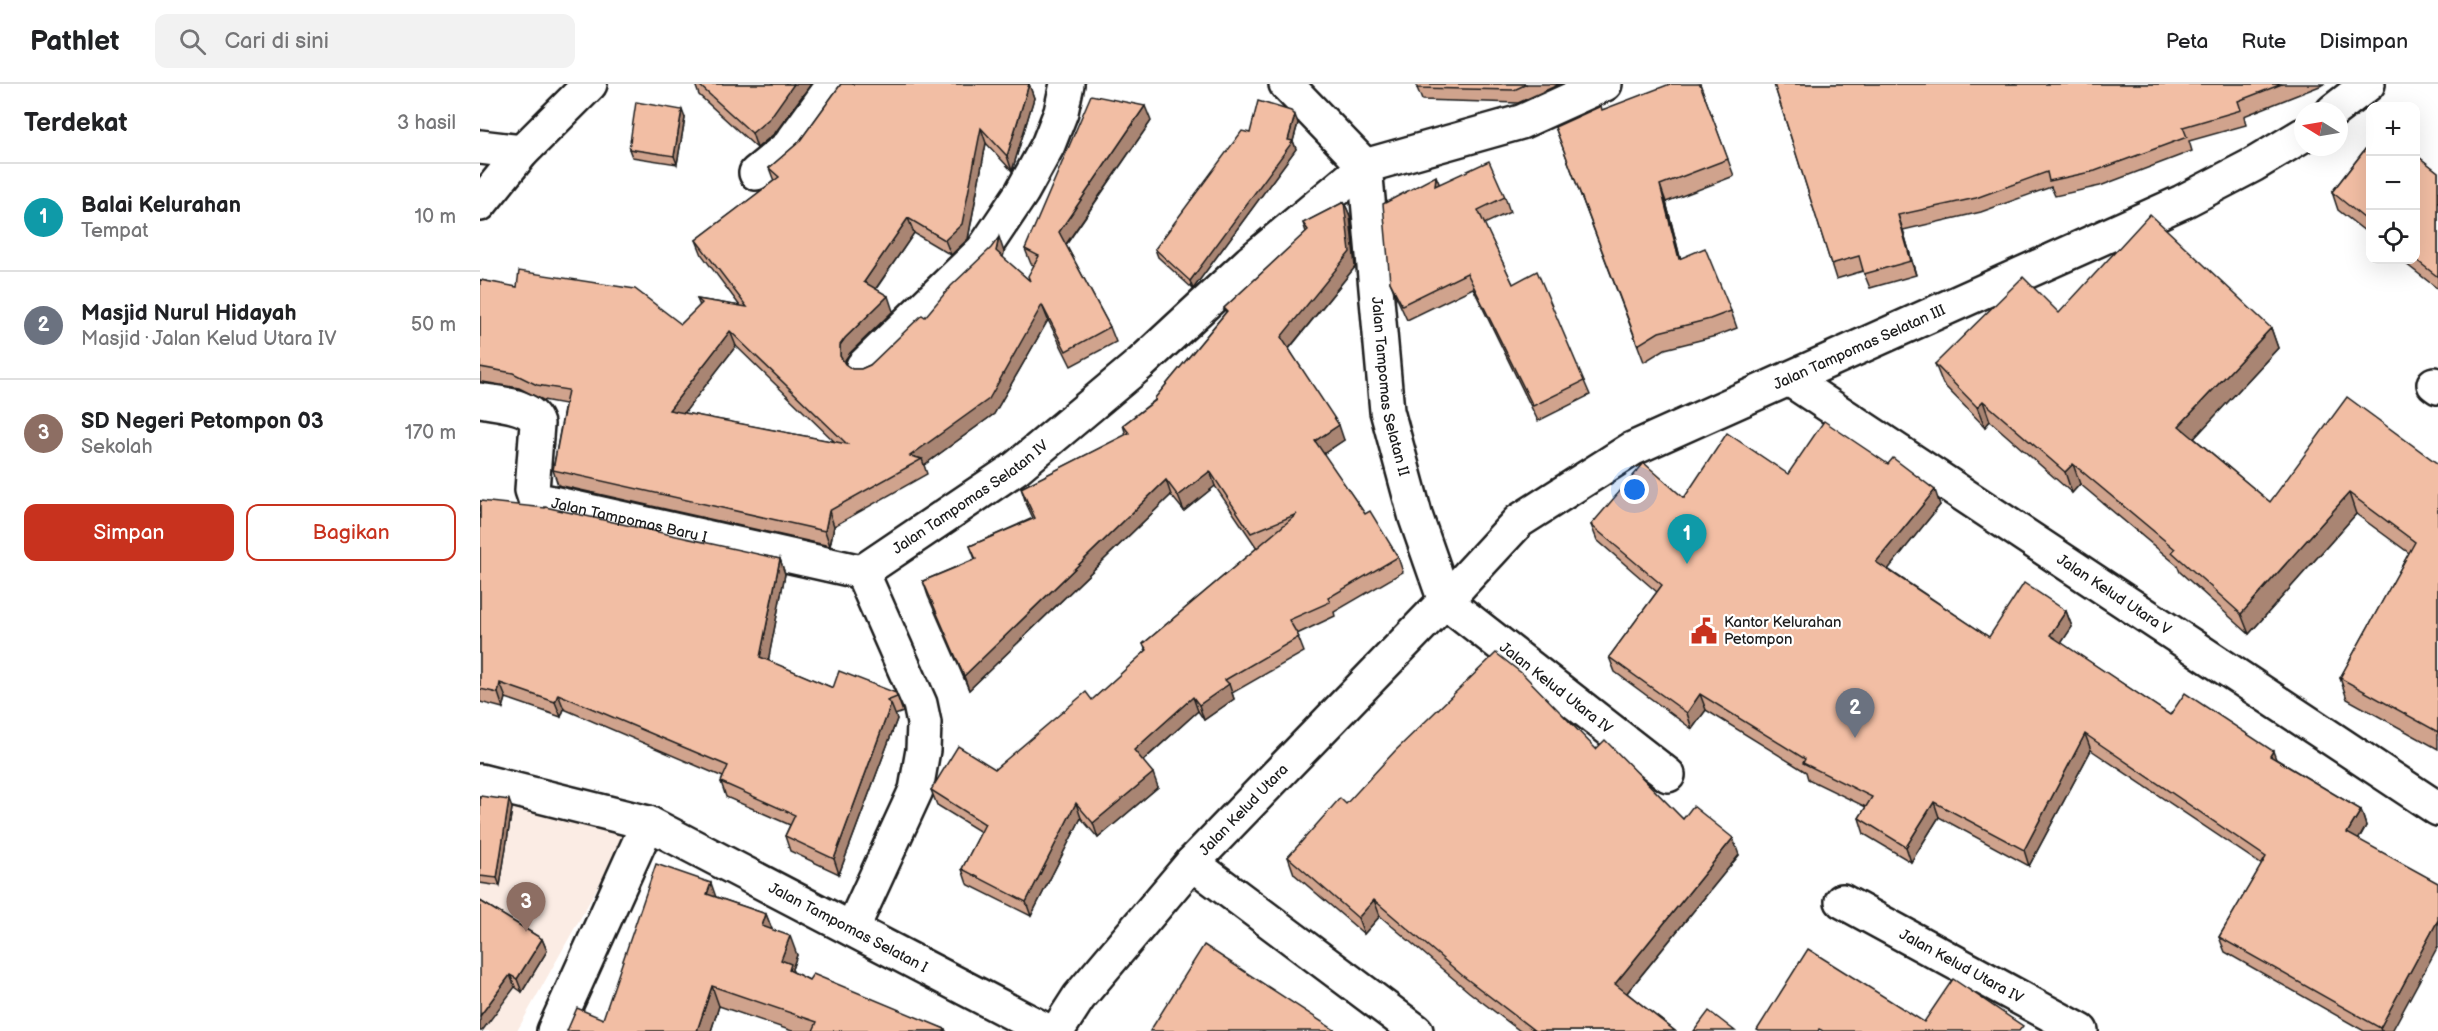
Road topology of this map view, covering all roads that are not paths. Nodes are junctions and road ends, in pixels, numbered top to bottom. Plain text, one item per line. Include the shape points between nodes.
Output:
1 (590, 84) edge
2 (834, 84) edge
3 (1067, 84) edge
4 (1286, 84) edge
5 (1605, 84) edge
6 (2367, 84) edge
7 (2344, 102) edge
8 (2294, 140) edge
9 (480, 147) edge
10 (522, 152) junction
11 (1365, 166) junction
12 (756, 173) dead end
13 (480, 204) edge
14 (863, 366) edge
15 (1790, 379) junction
16 (480, 400) edge
17 (862, 572) junction
18 (1445, 601) junction
19 (1668, 775) dead end
20 (480, 781) edge
21 (2438, 809) edge
22 (648, 823) junction
23 (1192, 863) junction
24 (1842, 901) dead end
25 (852, 929) junction
26 (554, 1031) edge
27 (1047, 1031) edge
28 (1057, 1031) edge
29 (1416, 1031) edge
30 (2081, 1031) edge

1 - 10 street
2 - 12 street via 789,146
3 - 14 street via 1048,145 983,250
4 - 11 street
5 - 11 street via 1521,122
6 - 7 street
8 - 15 street, Jalan Tampomas Selatan III via 2182,202
9 - 10 street
10 - 13 street
11 - 17 street, Jalan Tampomas Selatan IV via 1016,468
11 - 18 street, Jalan Tampomas Selatan II via 1387,411 1416,518
15 - 18 street, Jalan Tampomas Selatan III via 1632,449 1519,521
15 - 21 street, Jalan Kelud Utara V
16 - 17 street, Jalan Tampomas Baru I via 526,410 535,417 535,499
17 - 25 street via 920,704 924,723 916,790
18 - 19 street, Jalan Kelud Utara IV
18 - 23 street, Jalan Kelud Utara
20 - 22 street, Jalan Tampomas Selatan I
22 - 25 street, Jalan Tampomas Selatan I
22 - 26 street
23 - 28 street, Jalan Kelud Utara via 1079,997
23 - 29 street
24 - 30 street, Jalan Kelud Utara IV
25 - 27 street, Jalan Tampomas Selatan I

